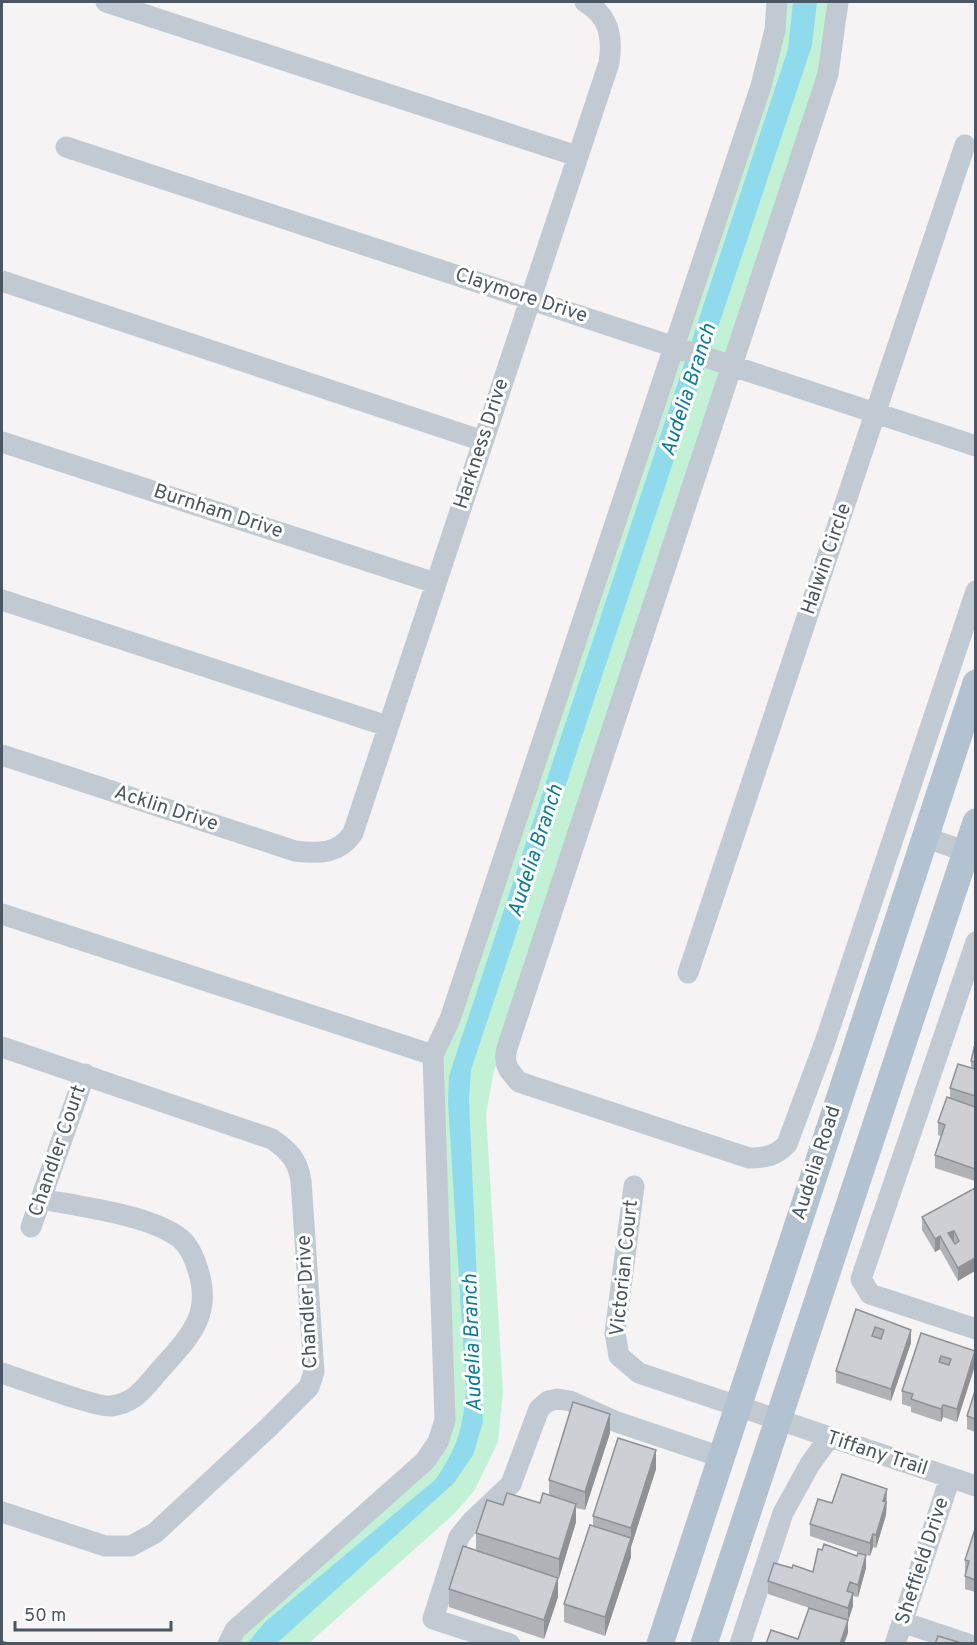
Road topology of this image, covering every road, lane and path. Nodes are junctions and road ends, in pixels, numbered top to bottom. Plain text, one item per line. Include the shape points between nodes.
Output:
1 (106, 2) edge
2 (585, 2) edge
3 (777, 2) edge
4 (838, 2) edge
5 (965, 145) dead end
6 (66, 147) dead end
7 (577, 156) junction
8 (2, 281) edge
9 (530, 299) junction
10 (678, 348) junction
11 (723, 363) junction
12 (877, 413) junction
13 (483, 441) junction
14 (2, 442) edge
15 (975, 446) edge
16 (435, 583) junction
17 (975, 591) edge
18 (2, 600) edge
19 (975, 683) edge
20 (387, 726) junction
21 (2, 755) edge
22 (975, 822) edge
23 (924, 837) junction
24 (332, 850) joint
25 (971, 853) edge
26 (2, 914) edge
27 (975, 942) edge
28 (688, 973) dead end
29 (2, 1047) edge
30 (433, 1055) junction
31 (85, 1074) junction
32 (634, 1186) dead end
33 (41, 1199) junction
34 (31, 1227) dead end
35 (975, 1329) edge
36 (2, 1373) edge
37 (737, 1407) junction
38 (778, 1421) junction
39 (829, 1438) junction
40 (721, 1457) junction
41 (950, 1478) junction
42 (975, 1486) edge
43 (2, 1512) edge
44 (902, 1622) junction
45 (228, 1644) edge
46 (510, 1644) edge
47 (660, 1644) edge
48 (704, 1644) edge
49 (740, 1644) edge
50 (895, 1644) edge
51 (968, 1644) edge

1 - 7 street
2 - 7 street, Harkness Drive via 598,10 609,28 612,46
3 - 10 street via 775,30 761,86
4 - 11 street via 828,74
5 - 12 street, Halwin Circle
6 - 9 street, Claymore Drive
7 - 9 street, Harkness Drive
8 - 13 street
9 - 10 street, Claymore Drive
9 - 13 street, Harkness Drive
10 - 11 street, Claymore Drive
10 - 30 street via 450,1019
11 - 12 street, Claymore Drive
11 - 17 street via 507,1048 507,1070 519,1083 749,1158 764,1158 787,1144 825,1042
12 - 15 street, Claymore Drive
12 - 28 street, Halwin Circle
13 - 16 street, Harkness Drive
14 - 16 street, Burnham Drive
16 - 20 street, Harkness Drive
18 - 20 street
19 - 23 main road, Audelia Road
20 - 24 street, Harkness Drive via 353,833 345,844
21 - 24 street, Acklin Drive via 295,851 314,854
22 - 25 main road
23 - 25 street
23 - 37 main road, Audelia Road
25 - 38 main road
26 - 30 street
27 - 35 street via 861,1279 870,1294
29 - 31 street, Chandler Drive
30 - 45 street via 445,1420 438,1442 425,1461 236,1630
31 - 33 street, Chandler Court
31 - 43 street, Chandler Drive via 272,1139 291,1152 301,1182 315,1372 309,1387 268,1428 155,1533 131,1546 105,1546
32 - 37 street, Victorian Court via 615,1333 619,1356 639,1372
33 - 34 street, Chandler Court
33 - 36 street via 152,1224 182,1239 195,1259 204,1304 194,1331 133,1401 108,1407
37 - 38 street, Victorian Court
37 - 40 main road, Audelia Road
38 - 39 street, Tiffany Trail
38 - 48 main road
39 - 41 street, Tiffany Trail
39 - 49 street via 804,1473 783,1513
40 - 46 street via 616,1422 570,1401 548,1401 539,1409 511,1484 459,1537 433,1619
40 - 47 main road, Audelia Road
41 - 42 street, Tiffany Trail
41 - 44 street, Sheffield Drive
44 - 50 street, Sheffield Drive
44 - 51 street

